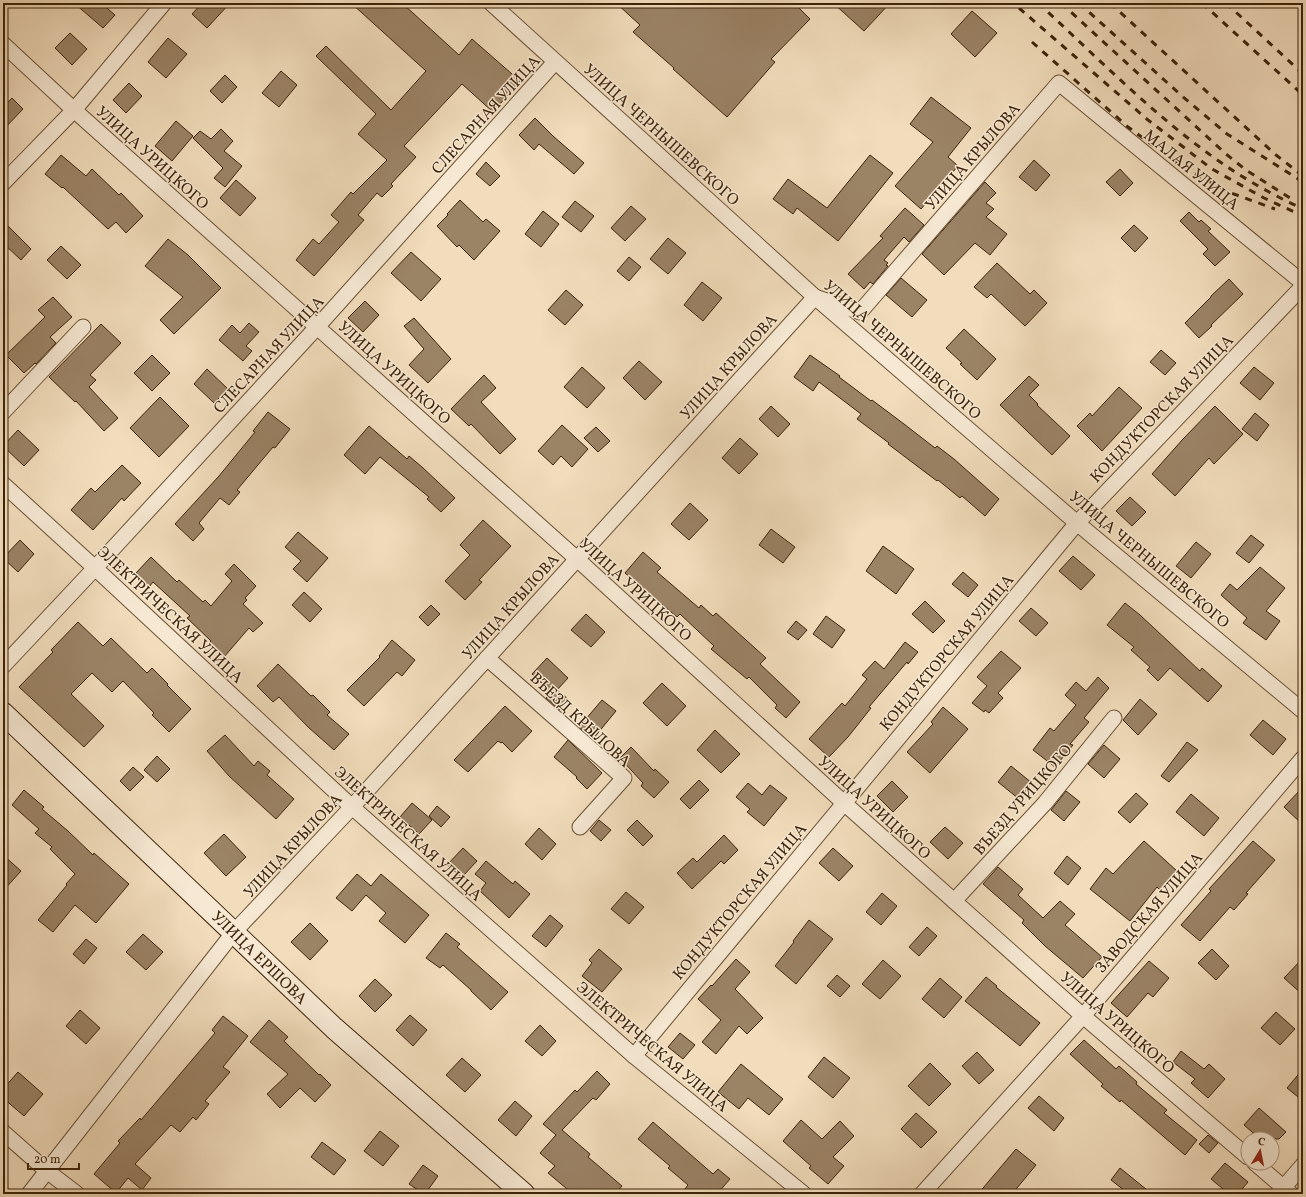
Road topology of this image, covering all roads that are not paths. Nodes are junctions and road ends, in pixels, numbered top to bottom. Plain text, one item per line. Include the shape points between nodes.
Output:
1 (164, 3) edge
2 (491, 3) edge
3 (3, 44) edge
4 (555, 62) junction
5 (1059, 83) joint
6 (74, 110) junction
7 (3, 183) edge
8 (1303, 285) edge
9 (815, 297) junction
10 (83, 327) dead end
11 (317, 327) junction
12 (3, 412) edge
13 (3, 484) edge
14 (1077, 523) junction
15 (577, 559) junction
16 (95, 568) junction
17 (487, 658) junction
18 (3, 666) edge
19 (1303, 711) edge
20 (3, 713) edge
21 (1114, 718) dead end
22 (1303, 758) edge
23 (844, 803) junction
24 (352, 807) junction
25 (580, 827) dead end
26 (954, 901) junction
27 (234, 932) junction
28 (1083, 1016) junction
29 (634, 1056) junction
30 (3, 1132) edge
31 (1240, 1150) edge
32 (1303, 1166) edge
33 (47, 1171) junction
34 (1262, 1171) edge
35 (1284, 1192) edge
36 (29, 1194) edge
37 (77, 1194) edge
38 (524, 1194) edge
39 (804, 1194) edge
40 (922, 1194) edge

1 - 6 street
2 - 4 street, УЛИЦА ЧЕРНЫШЕВСКОГО
3 - 6 street, УЛИЦА УРИЦКОГО
4 - 9 street, УЛИЦА ЧЕРНЫШЕВСКОГО
4 - 11 street, СЛЕСАРНАЯ УЛИЦА
5 - 8 street, МАЛАЯ УЛИЦА
5 - 9 street, УЛИЦА КРЫЛОВА via 860,312
6 - 7 street
6 - 11 street, УЛИЦА УРИЦКОГО
8 - 14 street, КОНДУКТОРСКАЯ УЛИЦА
9 - 14 street, УЛИЦА ЧЕРНЫШЕВСКОГО
9 - 15 street, УЛИЦА КРЫЛОВА
10 - 12 street
11 - 15 street, УЛИЦА УРИЦКОГО
11 - 16 street, СЛЕСАРНАЯ УЛИЦА
13 - 16 street, ЭЛЕКТРИЧЕСКАЯ УЛИЦА
14 - 19 street, УЛИЦА ЧЕРНЫШЕВСКОГО
14 - 23 street, КОНДУКТОРСКАЯ УЛИЦА
15 - 17 street, УЛИЦА КРЫЛОВА
15 - 23 street, УЛИЦА УРИЦКОГО
16 - 18 street, СЛЕСАРНАЯ УЛИЦА
16 - 24 street, ЭЛЕКТРИЧЕСКАЯ УЛИЦА
17 - 24 street, УЛИЦА КРЫЛОВА
17 - 25 street, ВЪЕЗД КРЫЛОВА via 624,778
20 - 27 street, УЛИЦА ЕРШОВА
21 - 26 street, ВЪЕЗД УРИЦКОГО via 1045,803
22 - 28 street, ЗАВОДСКАЯ УЛИЦА
23 - 26 street, УЛИЦА УРИЦКОГО
23 - 29 street, КОНДУКТОРСКАЯ УЛИЦА
24 - 27 street, УЛИЦА КРЫЛОВА
24 - 29 street, ЭЛЕКТРИЧЕСКАЯ УЛИЦА
26 - 28 street, УЛИЦА УРИЦКОГО
27 - 33 street, УЛИЦА КРЫЛОВА
27 - 38 street, УЛИЦА ЕРШОВА via 334,1028
28 - 31 street, УЛИЦА УРИЦКОГО
28 - 40 street, ЗАВОДСКАЯ УЛИЦА
29 - 39 street, ЭЛЕКТРИЧЕСКАЯ УЛИЦА
30 - 33 street
32 - 35 street
33 - 36 street, УЛИЦА КРЫЛОВА
33 - 37 street
34 - 35 street

